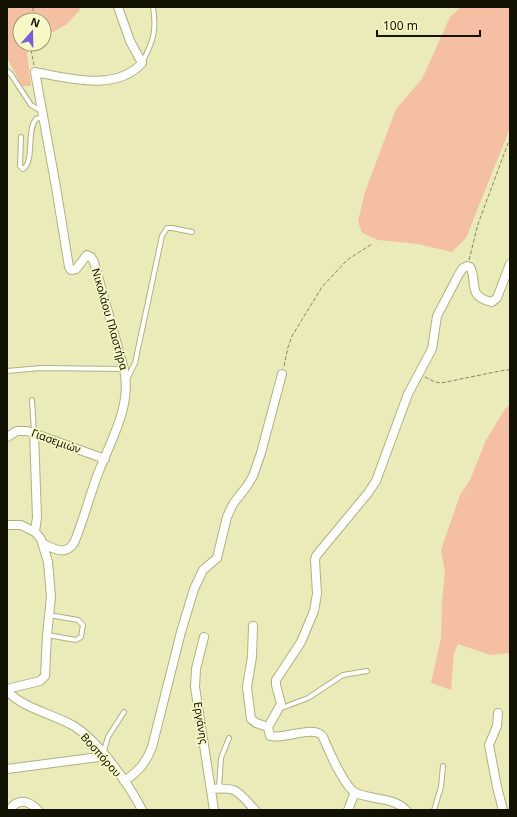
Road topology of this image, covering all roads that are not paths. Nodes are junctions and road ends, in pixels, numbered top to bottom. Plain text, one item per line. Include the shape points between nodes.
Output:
1 (118, 7) edge
2 (153, 7) edge
3 (142, 63) junction
4 (7, 71) edge
5 (43, 114) junction
6 (21, 137) dead end
7 (192, 232) dead end
8 (510, 264) edge
9 (124, 368) junction
10 (7, 371) edge
11 (282, 374) road end
12 (126, 381) junction
13 (32, 400) dead end
14 (34, 432) junction
15 (7, 437) edge
16 (105, 459) junction
17 (7, 525) edge
18 (35, 532) junction
19 (43, 544) junction
20 (49, 615) junction
21 (253, 626) dead end
22 (47, 635) junction
23 (204, 637) dead end
24 (367, 671) dead end
25 (7, 690) edge
26 (279, 709) junction
27 (124, 712) dead end
28 (498, 713) dead end
29 (268, 727) junction
30 (230, 738) dead end
31 (103, 754) junction
32 (443, 766) dead end
33 (7, 769) edge
34 (124, 781) junction
35 (215, 788) junction
36 (355, 792) junction
37 (9, 810) edge
38 (38, 810) edge
39 (142, 810) edge
40 (214, 810) edge
41 (255, 810) edge
42 (348, 810) edge
43 (406, 810) edge
44 (434, 810) edge
45 (503, 810) edge

1 - 3 street via 130,41
2 - 3 lane via 154,32
3 - 5 street, Νικολάου Πλαστήρα via 133,72 122,76 91,81 35,72
4 - 5 lane via 31,105
5 - 6 lane via 32,124 28,161 24,169 20,166
5 - 9 street, Νικολάου Πλαστήρα via 69,267 76,270 87,255 92,259
7 - 12 lane via 167,228 162,236 135,363
8 - 26 street via 495,301 482,299 476,292 473,271 467,266 462,270 440,310 432,349 408,394 372,487 316,556 314,611 302,642 276,680 281,702
9 - 10 lane via 41,368
9 - 12 street, Νικολάου Πλαστήρα
11 - 34 street via 261,453 252,476 227,517 217,558 203,570 194,589 150,751 139,770
12 - 16 street, Νικολάου Πλαστήρα via 120,417
13 - 14 lane
14 - 15 street, Γιασεμιών via 20,431
14 - 16 street, Γιασεμιών
14 - 18 street via 37,517
16 - 19 street, Νικολάου Πλαστήρα via 73,545 68,550 61,551
17 - 18 street via 21,525
18 - 19 street
19 - 20 street via 51,586
20 - 22 street
20 - 22 lane via 78,620 84,625 81,637 76,640
21 - 29 street via 248,681 251,719
22 - 25 street via 44,678
23 - 35 street, Εργάνης via 196,669 195,687
24 - 26 lane via 343,675 308,698
25 - 31 street, Βοσπόρου via 19,702 78,729
26 - 29 street
27 - 31 lane via 108,737
28 - 45 street via 497,726 490,742 490,753
29 - 36 street via 269,734 274,737 314,732 321,734 344,779
30 - 35 lane via 221,758
31 - 33 street via 99,757
31 - 34 street, Βοσπόρου
32 - 44 lane via 441,787
34 - 39 street, Βοσπόρου
35 - 40 street, Εργάνης
35 - 41 street via 234,789
36 - 42 street
36 - 43 street via 390,801
37 - 38 street via 17,802 23,801

